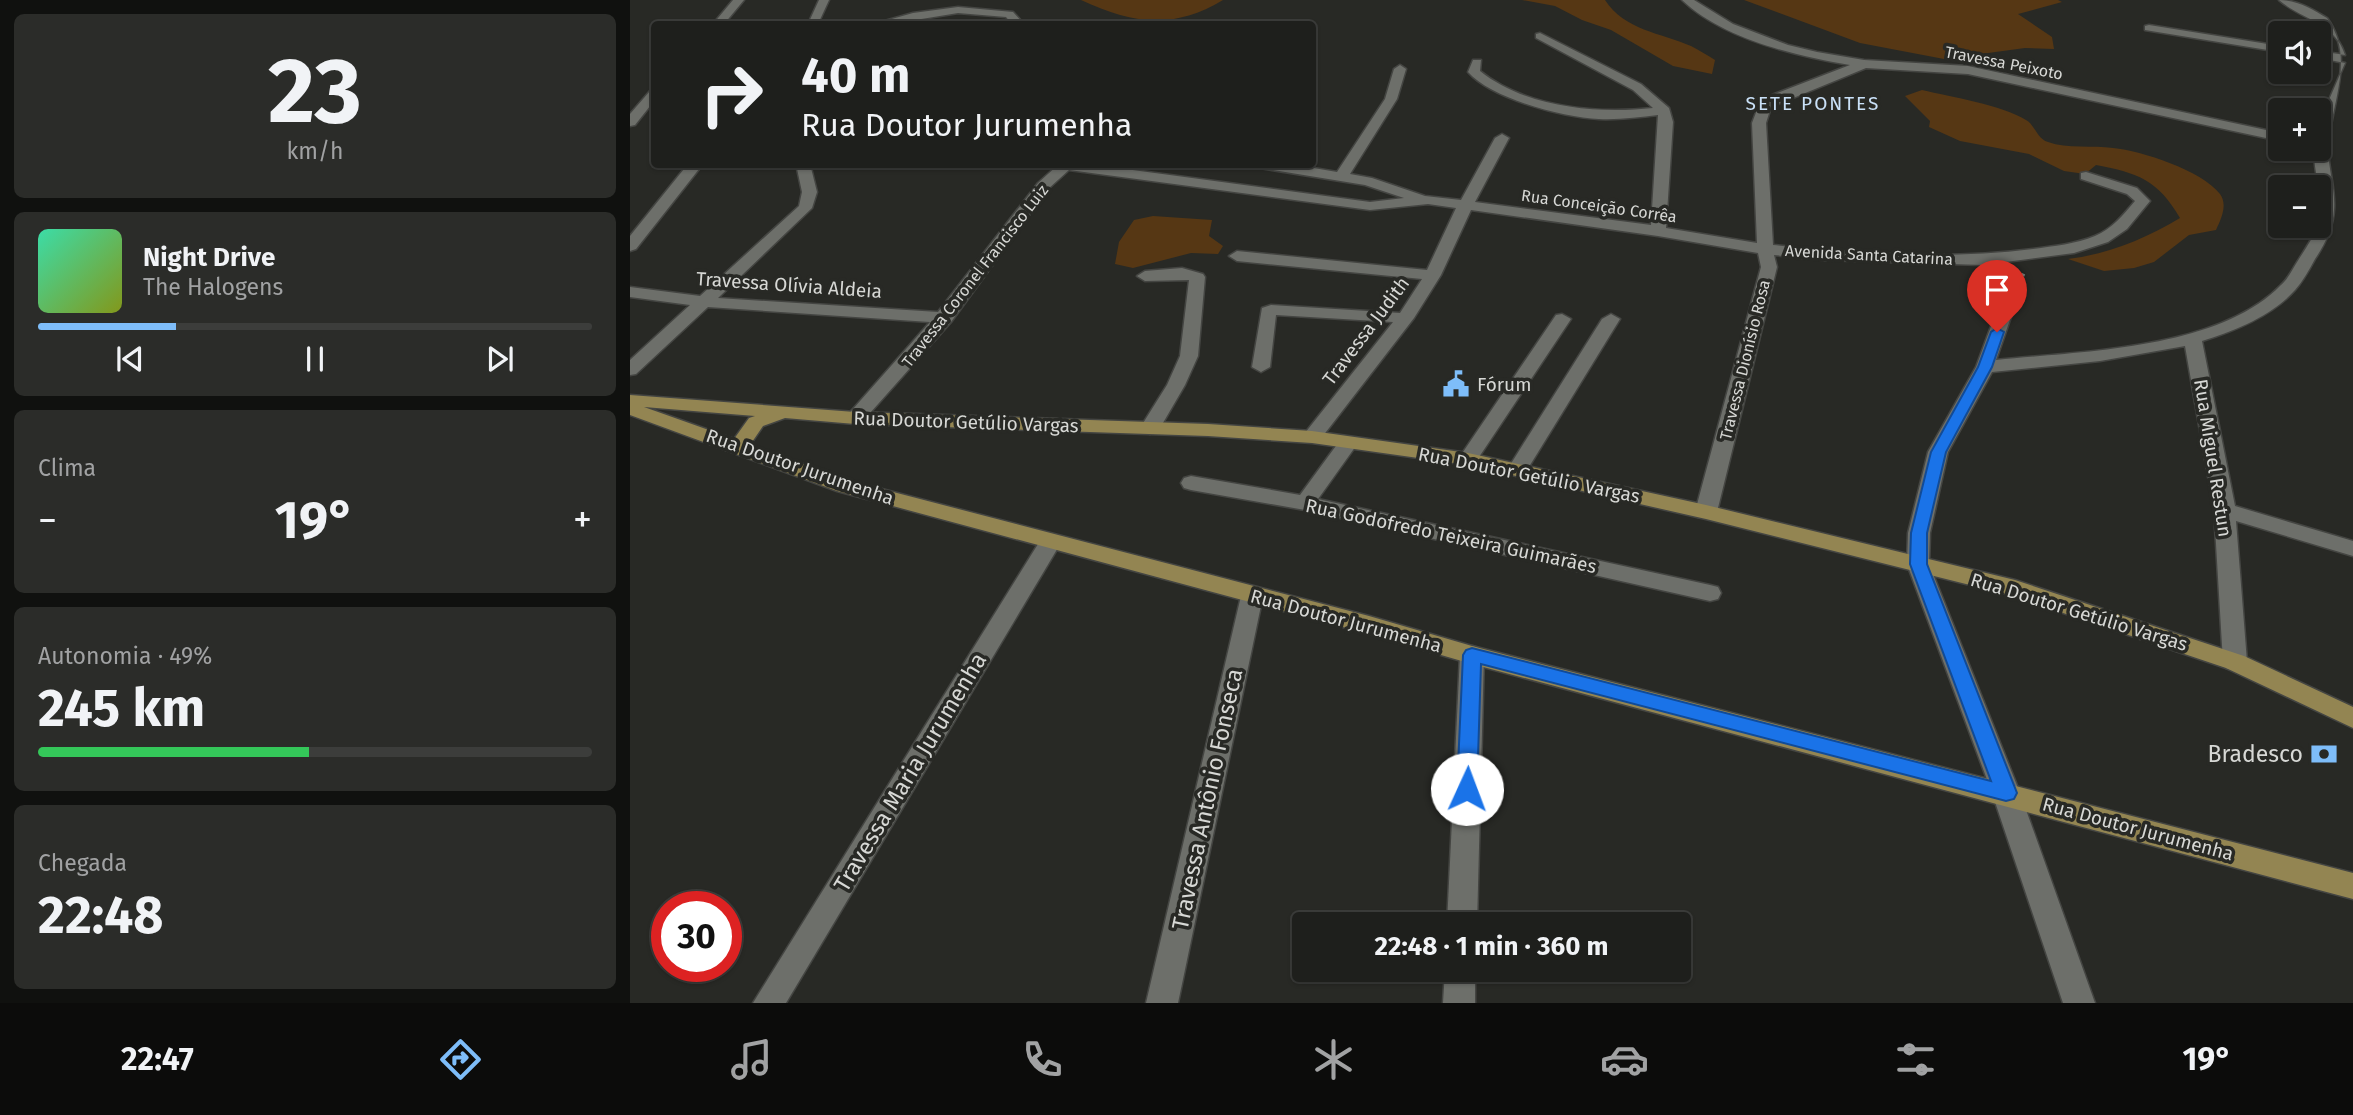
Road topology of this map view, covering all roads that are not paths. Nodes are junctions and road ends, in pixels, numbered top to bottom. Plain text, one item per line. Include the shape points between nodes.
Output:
1 (739, 0) edge
2 (824, 0) edge
3 (1687, 0) edge
4 (2284, 0) edge
5 (722, 21) edge
6 (814, 21) edge
7 (892, 21) edge
8 (1015, 21) edge
9 (2149, 28) dead end
10 (1540, 36) dead end
11 (2349, 41) edge
12 (2268, 47) edge
13 (2331, 57) edge
14 (2352, 60) edge
15 (1477, 63) dead end
16 (1864, 64) junction
17 (1400, 69) dead end
18 (630, 94) edge
19 (651, 95) edge
20 (651, 98) edge
21 (2331, 105) edge
22 (1664, 111) junction
23 (630, 122) edge
24 (2268, 134) edge
25 (1502, 138) dead end
26 (2323, 161) edge
27 (693, 168) edge
28 (804, 168) edge
29 (1062, 168) edge
30 (1103, 168) edge
31 (1285, 168) edge
32 (1158, 171) edge
33 (1187, 172) edge
34 (2086, 176) dead end
35 (1341, 177) junction
36 (1428, 200) junction
37 (1465, 206) junction
38 (1658, 231) junction
39 (630, 246) edge
40 (1765, 249) junction
41 (1237, 256) dead end
42 (1433, 275) junction
43 (1145, 276) dead end
44 (630, 292) edge
45 (706, 302) junction
46 (2003, 314) road end
47 (945, 318) junction
48 (1405, 318) junction
49 (1562, 319) dead end
50 (1611, 319) dead end
51 (2193, 339) junction
52 (1262, 367) dead end
53 (1985, 367) junction
54 (630, 370) edge
55 (631, 407) edge
56 (780, 413) junction
57 (855, 418) junction
58 (1150, 428) junction
59 (1312, 437) junction
60 (1348, 443) junction
61 (738, 447) junction
62 (1468, 459) junction
63 (1517, 470) junction
64 (1191, 483) dead end
65 (1305, 503) junction
66 (2225, 510) junction
67 (1706, 512) junction
68 (1051, 541) junction
69 (2353, 549) edge
70 (1918, 564) junction
71 (1710, 593) dead end
72 (1252, 596) junction
73 (1472, 655) junction
74 (2235, 662) junction
75 (2353, 718) edge
76 (2006, 793) junction
77 (2353, 886) edge
78 (1462, 912) edge
79 (1460, 982) edge
80 (769, 1003) edge
81 (1162, 1003) edge
82 (1459, 1003) edge
83 (2079, 1003) edge

1 - 5 street
2 - 6 street
3 - 16 street, Travessa Peixoto via 1729,26 1784,48
4 - 11 street via 2323,19
7 - 8 street via 951,9 1009,14
9 - 12 street
10 - 22 street via 1630,83
11 - 14 street
13 - 14 street
14 - 21 street
15 - 22 street via 1474,72 1486,82 1561,108 1597,115
16 - 24 street, Travessa Peixoto via 1968,71
16 - 40 street, Travessa Dionísio Rosa via 1765,105 1759,123
17 - 35 street via 1391,99
18 - 19 street
20 - 23 street
22 - 38 street
25 - 37 street, Travessa Judith
26 - 51 street via 2327,217 2301,270 2283,294 2251,315
27 - 39 street
28 - 45 street via 811,191 805,208
29 - 47 street, Travessa Coronel Francisco Luiz
30 - 32 street, Rua Conceição Corrêa
31 - 35 street, Rua Conceição Corrêa
32 - 33 street, Rua Conceição Corrêa
33 - 36 street, Rua Conceição Corrêa via 1370,206
34 - 40 street, Avenida Santa Catarina via 2132,191 2143,201 2122,226 2103,239 2074,248 1983,260
35 - 36 street, Rua Conceição Corrêa
36 - 37 street, Rua Conceição Corrêa
37 - 38 street, Rua Conceição Corrêa
37 - 42 street, Travessa Judith
38 - 40 street, Rua Conceição Corrêa
40 - 67 street, Travessa Dionísio Rosa via 1769,267
41 - 42 street
42 - 48 street, Travessa Judith
43 - 58 street via 1182,273 1196,277 1189,356
44 - 45 street, Travessa Olívia Aldeia
45 - 47 street, Travessa Olívia Aldeia
45 - 54 street
46 - 53 street
47 - 57 street, Travessa Coronel Francisco Luiz
48 - 52 street via 1271,310
48 - 59 street, Travessa Judith
49 - 62 street
50 - 63 street
51 - 53 street via 2140,350
51 - 66 street, Rua Miguel Restun
53 - 70 street via 1938,452 1919,533
55 - 56 main road, Rua Doutor Getúlio Vargas
55 - 61 main road, Rua Doutor Jurumenha
56 - 57 main road, Rua Doutor Getúlio Vargas
56 - 61 main road via 757,422
57 - 58 main road, Rua Doutor Getúlio Vargas
58 - 59 main road, Rua Doutor Getúlio Vargas
59 - 60 main road, Rua Doutor Getúlio Vargas
60 - 62 main road, Rua Doutor Getúlio Vargas
60 - 65 street
61 - 68 main road, Rua Doutor Jurumenha via 845,486
62 - 63 main road, Rua Doutor Getúlio Vargas
63 - 67 main road, Rua Doutor Getúlio Vargas
64 - 65 street, Rua Godofredo Teixeira Guimarães
65 - 71 street, Rua Godofredo Teixeira Guimarães
66 - 69 street
66 - 74 street, Rua Miguel Restun
67 - 70 main road, Rua Doutor Getúlio Vargas
68 - 72 main road, Rua Doutor Jurumenha
68 - 80 street, Travessa Maria Jurumenha
70 - 74 main road, Rua Doutor Getúlio Vargas via 2027,592
70 - 76 street
72 - 73 main road, Rua Doutor Jurumenha
72 - 81 street, Travessa Antônio Fonseca
73 - 76 main road, Rua Doutor Jurumenha
73 - 78 street
74 - 75 main road, Rua Doutor Getúlio Vargas
76 - 77 main road, Rua Doutor Jurumenha
76 - 83 street
79 - 82 street

